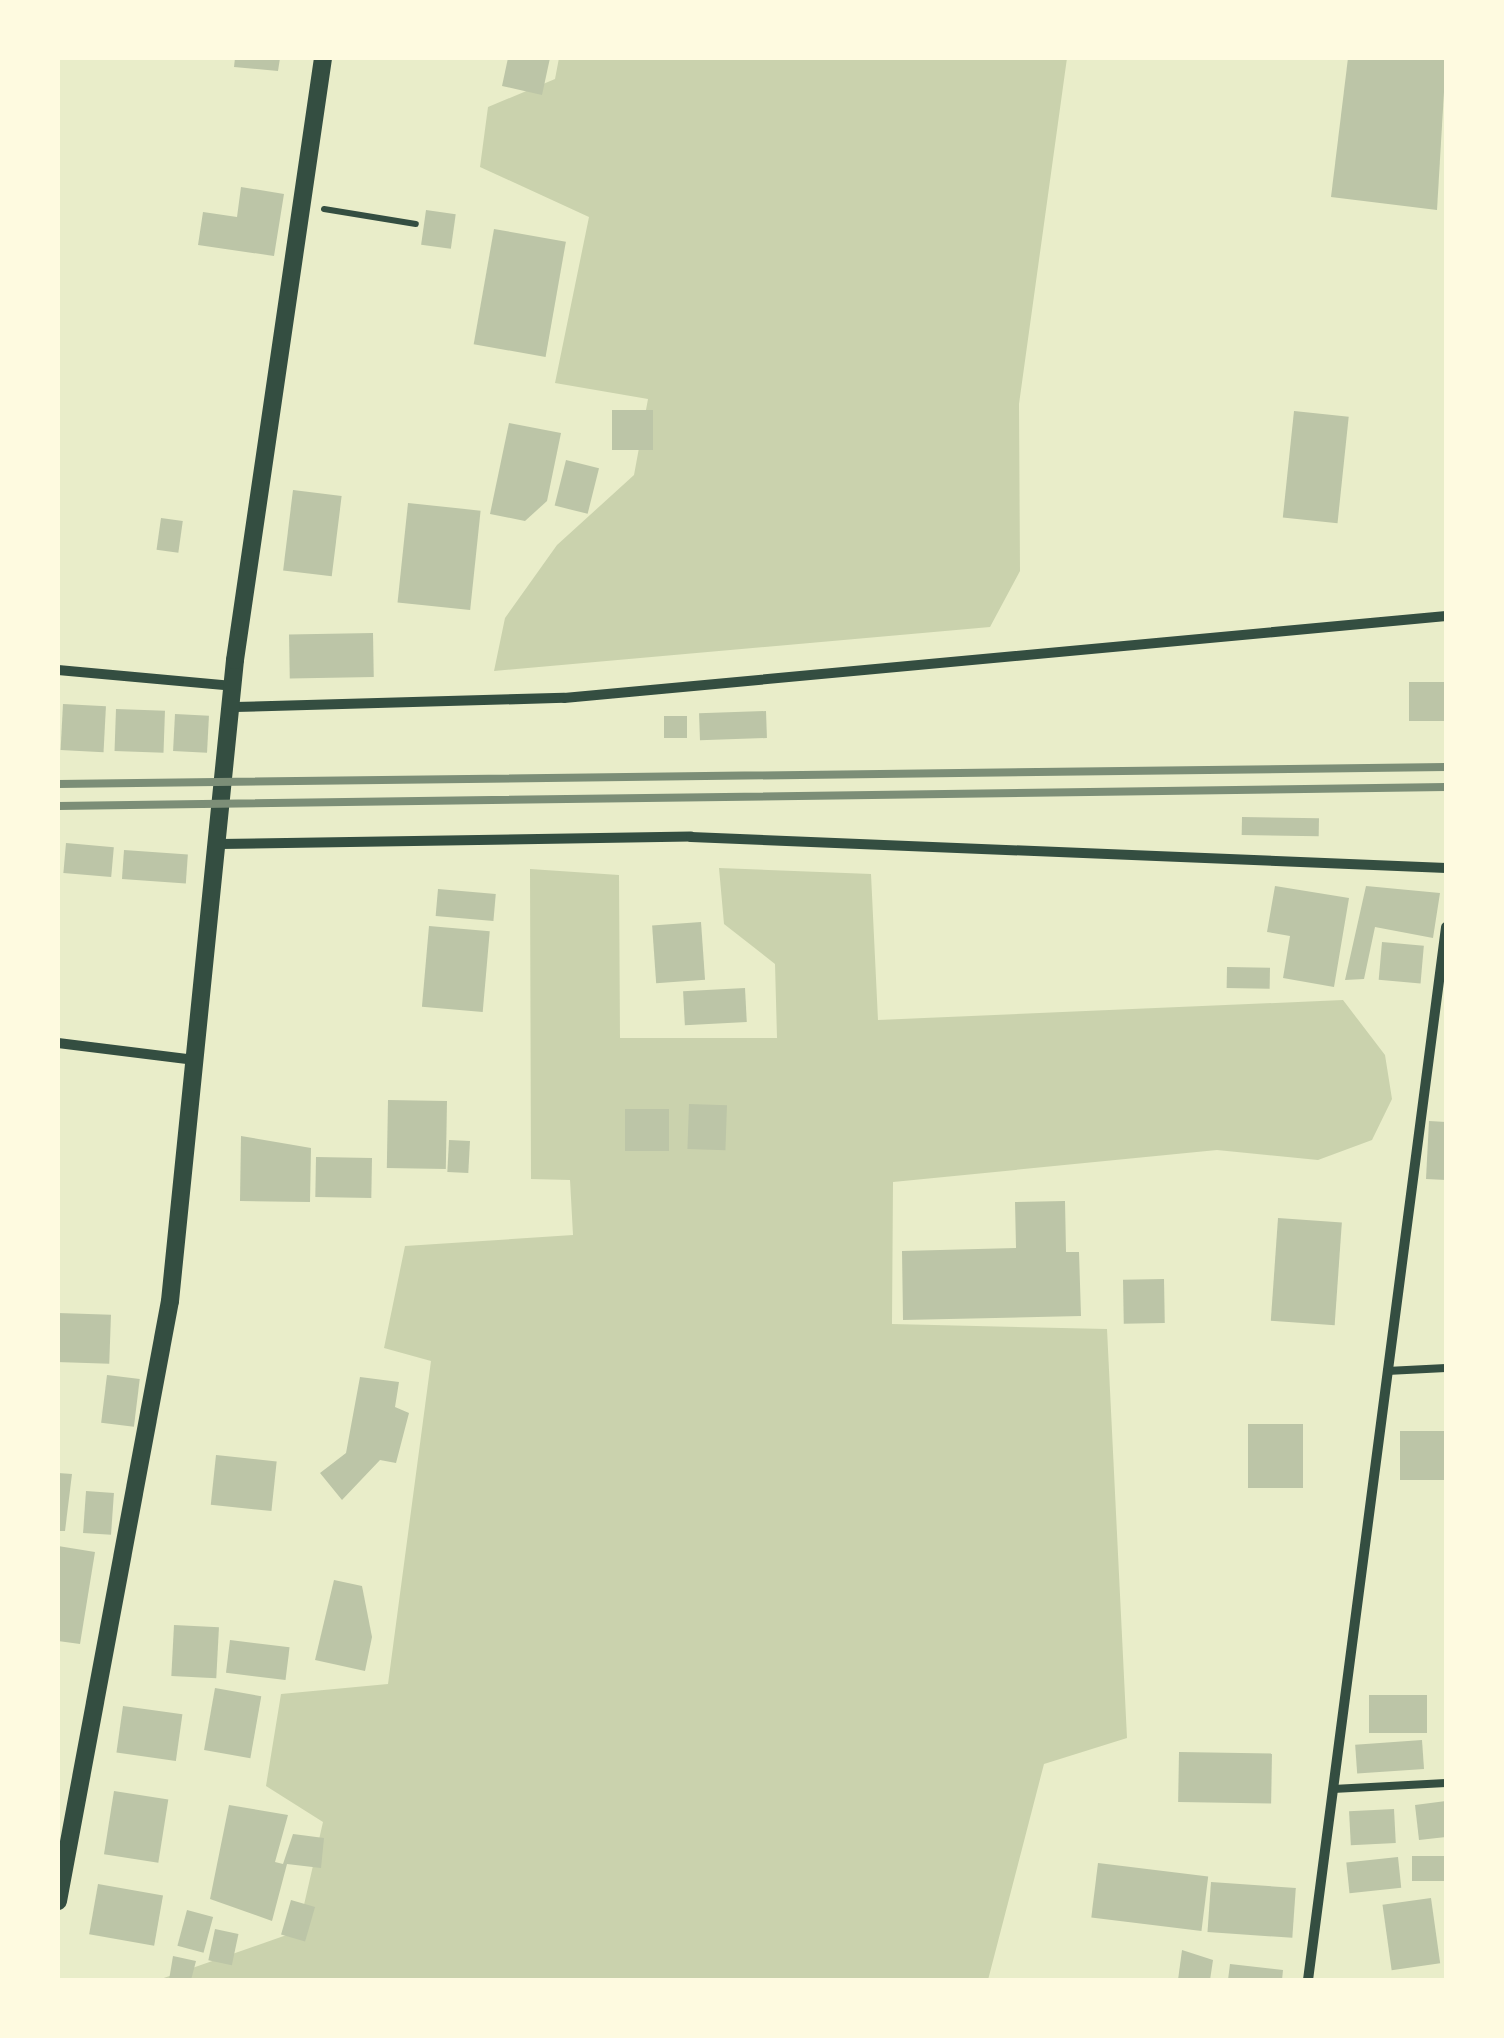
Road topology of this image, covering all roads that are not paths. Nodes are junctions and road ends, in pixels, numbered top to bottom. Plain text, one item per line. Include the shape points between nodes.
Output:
1 (323, 58) edge
2 (1446, 616) edge
3 (58, 670) edge
4 (235, 686) junction
5 (235, 707) junction
6 (220, 844) junction
7 (1446, 868) edge
8 (1446, 926) edge
9 (58, 1044) edge
10 (198, 1060) junction
11 (1446, 1368) edge
12 (1386, 1371) junction
13 (1446, 1783) edge
14 (1333, 1789) junction
15 (58, 1901) edge
16 (1308, 1980) edge

1 - 4 street
2 - 5 street via 564,698
3 - 4 street
4 - 5 street
5 - 6 street
6 - 7 street via 691,837
6 - 10 street
8 - 12 street
9 - 10 street
10 - 15 street via 150,1432
11 - 12 lane
12 - 14 street
13 - 14 lane
14 - 16 street

